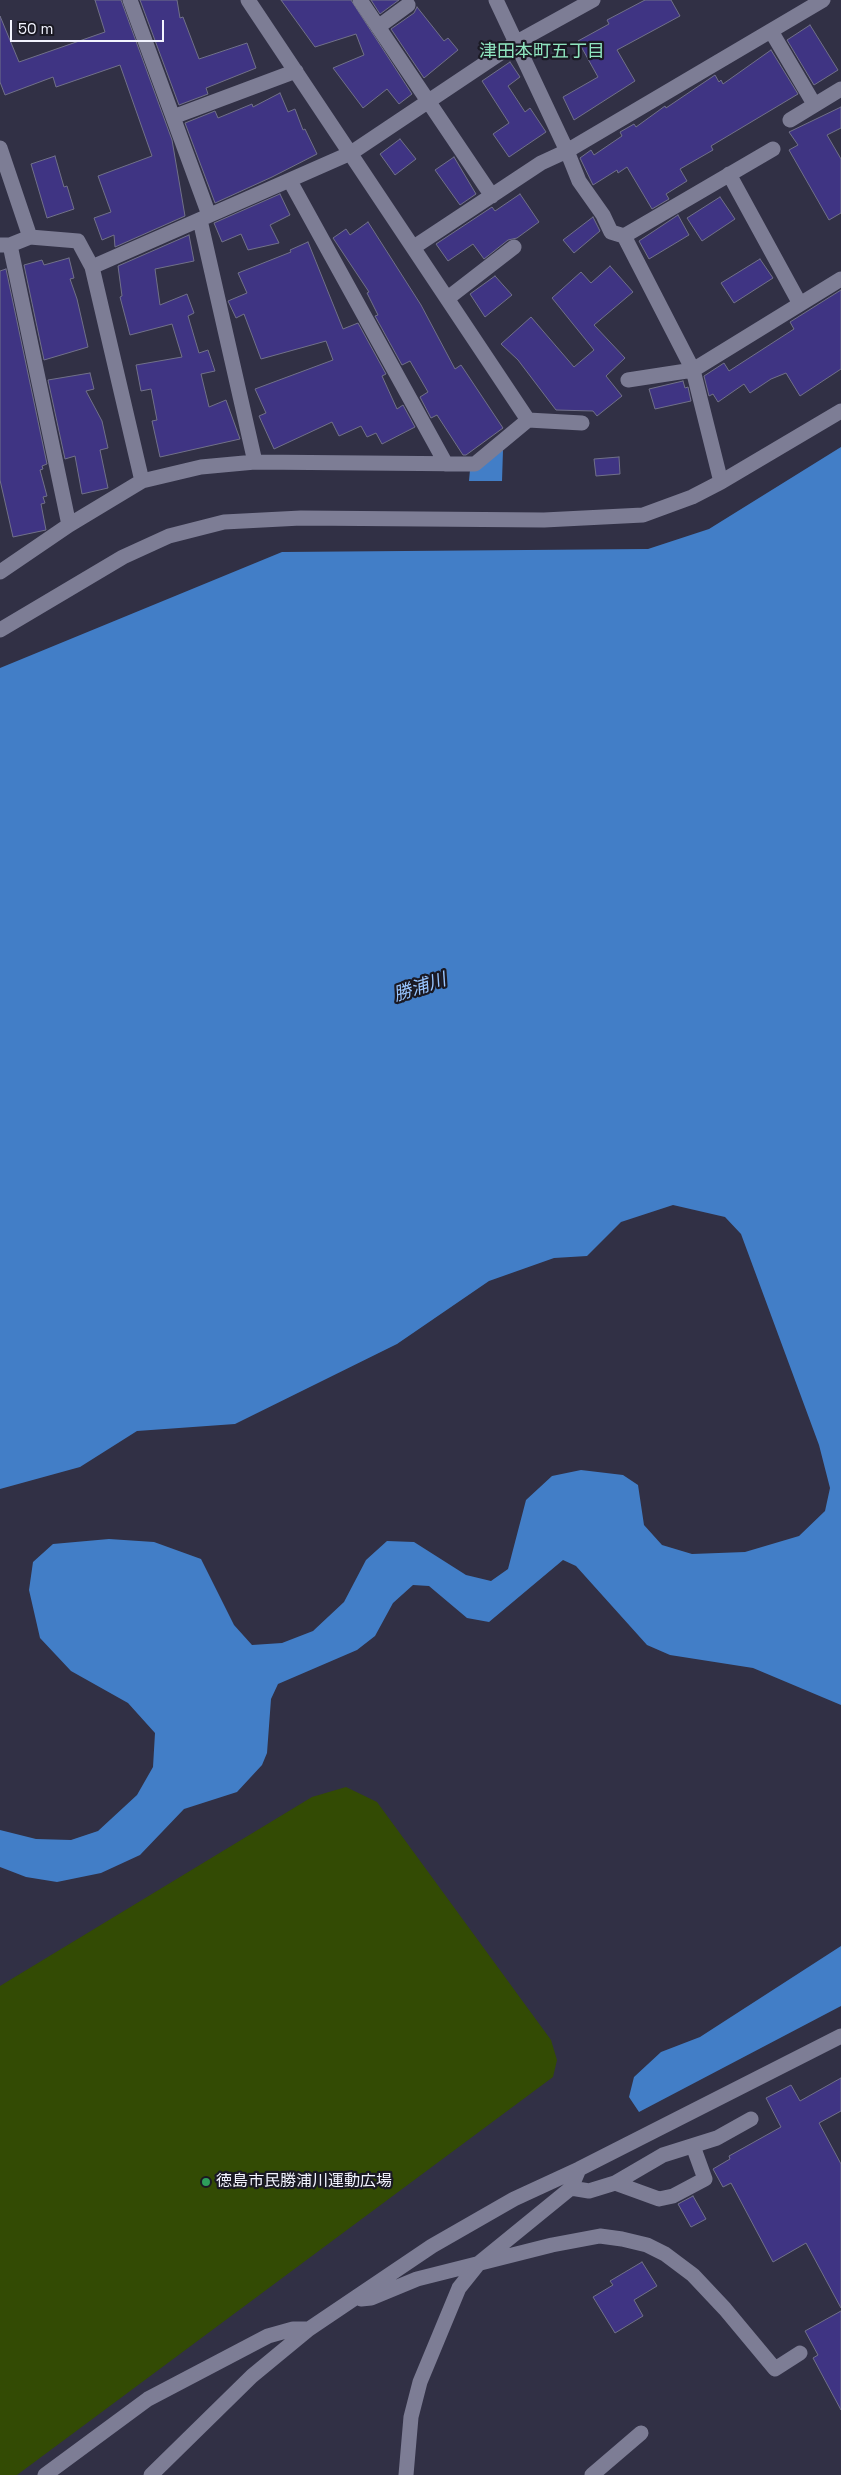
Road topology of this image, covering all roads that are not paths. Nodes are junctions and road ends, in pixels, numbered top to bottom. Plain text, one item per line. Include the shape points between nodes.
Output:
1 (130, 0) edge
2 (248, 0) edge
3 (360, 0) edge
4 (496, 0) edge
5 (593, 0) edge
6 (823, 0) edge
7 (408, 5) dead end
8 (378, 26) junction
9 (771, 31) junction
10 (517, 42) junction
11 (296, 71) junction
12 (841, 89) edge
13 (428, 102) junction
14 (814, 104) junction
15 (173, 117) junction
16 (790, 120) dead end
17 (0, 148) edge
18 (773, 149) dead end
19 (566, 150) junction
20 (351, 153) junction
21 (729, 174) junction
22 (290, 181) junction
23 (492, 196) junction
24 (204, 218) junction
25 (624, 236) junction
26 (30, 237) junction
27 (5, 245) edge
28 (514, 246) dead end
29 (414, 247) junction
30 (92, 266) junction
31 (841, 280) edge
32 (448, 298) junction
33 (800, 304) junction
34 (693, 370) junction
35 (628, 380) dead end
36 (841, 411) edge
37 (528, 420) junction
38 (582, 423) dead end
39 (255, 462) junction
40 (446, 464) junction
41 (142, 481) junction
42 (720, 482) junction
43 (69, 525) junction
44 (0, 572) edge
45 (0, 630) edge
46 (841, 2036) edge
47 (751, 2119) dead end
48 (693, 2146) junction
49 (579, 2169) junction
50 (615, 2184) junction
51 (571, 2188) junction
52 (479, 2263) junction
53 (354, 2299) junction
54 (310, 2329) junction
55 (800, 2353) dead end
56 (640, 2433) dead end
57 (45, 2475) edge
58 (151, 2475) edge
59 (406, 2475) edge
60 (592, 2475) edge

1 - 15 street
2 - 11 street
3 - 8 street
4 - 10 street
5 - 10 street
6 - 9 street
7 - 8 street
8 - 13 street
9 - 14 street
9 - 19 street
10 - 13 street
10 - 19 street
11 - 15 street
11 - 20 street
12 - 14 street
13 - 20 street
13 - 23 street
14 - 16 street
15 - 24 street
17 - 26 street
18 - 21 street
19 - 23 street
19 - 25 street via 579,181 612,232
20 - 22 street
20 - 29 street
21 - 25 street
21 - 33 street
22 - 24 street
22 - 40 street
23 - 29 street
24 - 30 street
24 - 39 street
25 - 34 street
26 - 27 street
26 - 30 street via 78,241
27 - 43 street
28 - 32 street
29 - 32 street
30 - 41 street
31 - 33 street
32 - 37 street
33 - 34 street
34 - 35 street
34 - 42 street
36 - 42 street
37 - 38 street
37 - 40 street via 475,464
39 - 40 street
39 - 41 street via 201,466
41 - 43 street
42 - 45 street via 692,497 643,515 544,520 301,518 224,522 169,536 123,557
43 - 44 street
46 - 49 street
47 - 48 street via 717,2138
48 - 50 street via 663,2155
48 - 50 street via 705,2179 673,2196 659,2199
49 - 51 street
49 - 53 street via 514,2199 432,2246
50 - 51 street via 589,2191
51 - 52 street via 548,2210
52 - 53 street via 417,2279 371,2298
52 - 55 street via 600,2236 648,2244 693,2276 725,2308 775,2369
52 - 59 street via 459,2288 420,2382 411,2417
53 - 54 street
54 - 57 street via 293,2329 268,2336 148,2399
54 - 58 street via 252,2376
56 - 60 street

